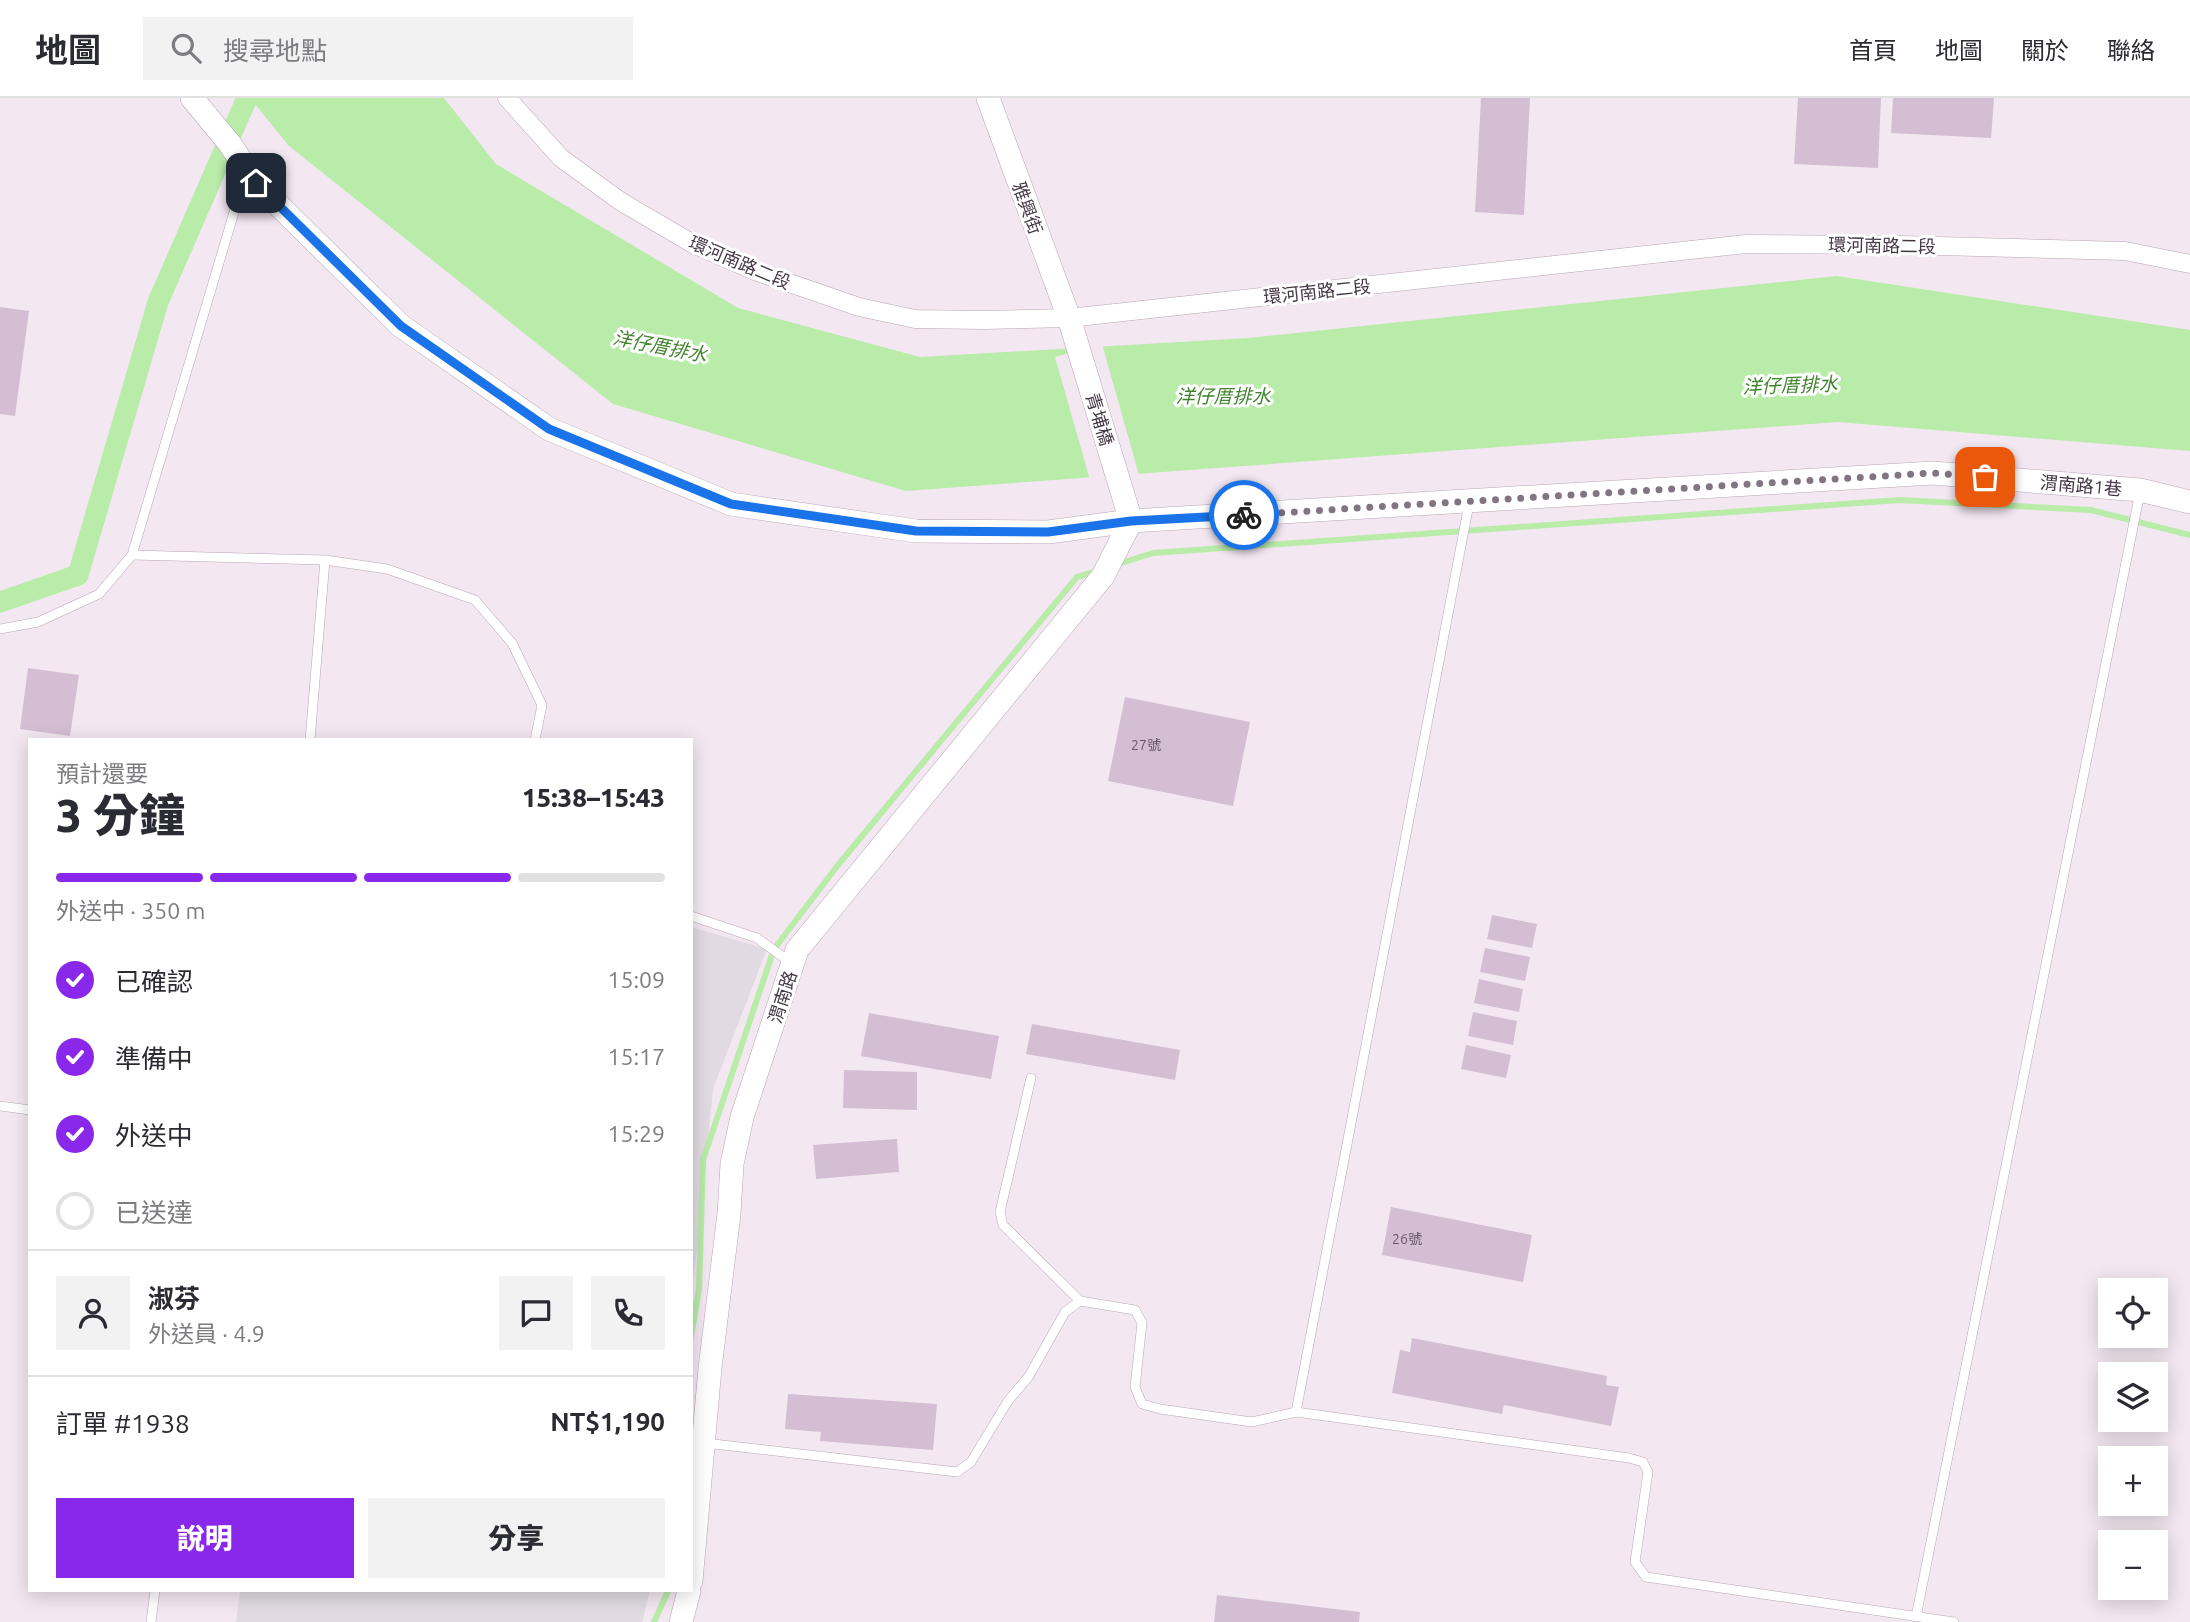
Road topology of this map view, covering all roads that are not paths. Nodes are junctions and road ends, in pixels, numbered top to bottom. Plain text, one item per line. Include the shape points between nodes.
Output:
1 (192, 98) edge
2 (507, 98) edge
3 (988, 98) edge
4 (256, 183) junction
5 (2190, 264) edge
6 (1069, 318) junction
7 (2140, 490) junction
8 (1470, 502) junction
9 (2190, 502) edge
10 (1131, 521) junction
11 (132, 555) junction
12 (325, 560) junction
13 (0, 629) edge
14 (310, 738) edge
15 (535, 738) edge
16 (693, 917) edge
17 (792, 964) junction
18 (1031, 1078) dead end
19 (0, 1106) edge
20 (28, 1110) edge
21 (1080, 1301) junction
22 (1296, 1412) junction
23 (703, 1443) junction
24 (693, 1564) edge
25 (155, 1592) edge
26 (689, 1592) edge
27 (1916, 1617) junction
28 (151, 1622) edge
29 (681, 1622) edge
30 (1954, 1622) edge

1 - 4 street, 渭南路1巷
2 - 6 street, 環河南路二段 via 561,158 620,201 693,244 755,271 859,307 915,319
3 - 6 street, 雅興街
4 - 10 street, 渭南路1巷 via 401,326 549,429 731,504 916,531 1048,532
4 - 11 lane via 237,199
5 - 6 street, 環河南路二段 via 2125,251 1746,244
6 - 10 street, 青埔橋
7 - 8 street, 渭南路1巷 via 1933,473
7 - 9 street, 渭南路1巷
7 - 27 lane
8 - 10 street, 渭南路1巷
8 - 22 lane
10 - 17 street, 渭南路 via 1103,576 797,950
11 - 12 lane
11 - 13 lane via 99,594 37,622
12 - 14 lane
12 - 15 lane via 387,569 475,600 512,643 542,705
16 - 17 lane via 757,937
17 - 23 street, 渭南路 via 742,1117 732,1164
18 - 21 lane via 1000,1212 1003,1225
19 - 20 lane
21 - 22 lane via 1135,1310 1142,1323 1135,1387 1142,1404 1252,1422
21 - 23 lane via 1065,1311 1029,1376 971,1462 957,1472
22 - 27 lane via 1643,1462 1648,1472 1635,1562 1646,1577
23 - 24 street, 渭南路
25 - 28 lane
26 - 29 street
27 - 30 lane

